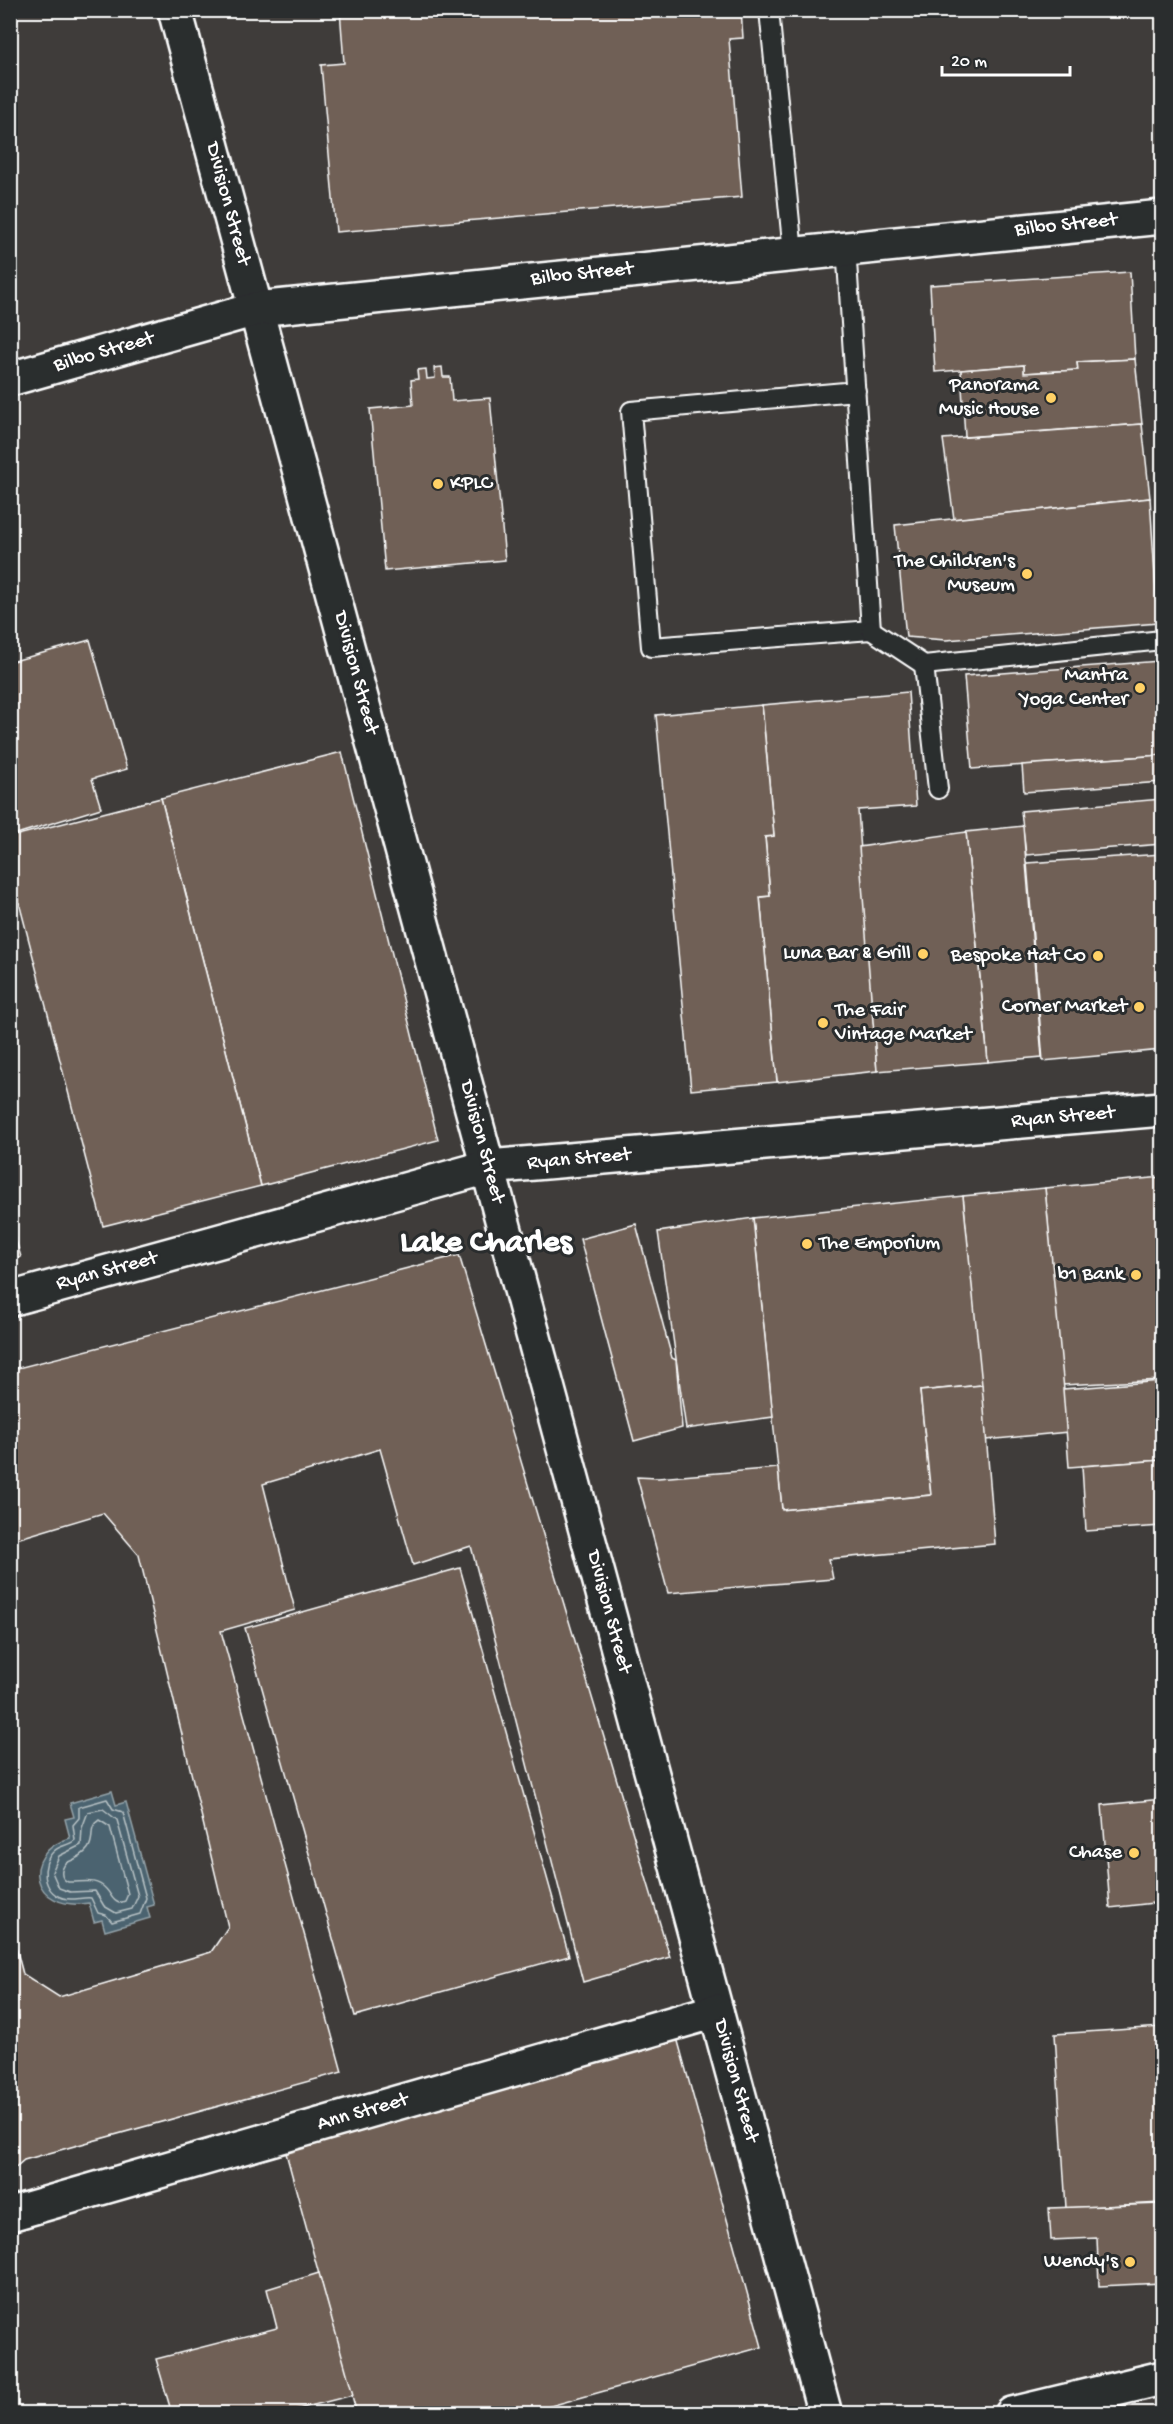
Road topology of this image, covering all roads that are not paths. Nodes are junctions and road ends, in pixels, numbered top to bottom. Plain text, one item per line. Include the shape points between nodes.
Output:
1 (175, 10) edge
2 (769, 10) edge
3 (1162, 217) edge
4 (846, 248) junction
5 (793, 254) junction
6 (256, 309) junction
7 (10, 379) edge
8 (856, 390) junction
9 (872, 630) junction
10 (1162, 640) edge
11 (924, 665) junction
12 (938, 789) dead end
13 (1162, 1109) edge
14 (488, 1167) junction
15 (10, 1299) edge
16 (717, 2011) junction
17 (10, 2214) edge
18 (1162, 2378) edge
19 (825, 2414) edge
20 (1011, 2414) edge

1 - 6 street, Division Street
2 - 5 lane
3 - 4 street, Bilbo Street
4 - 5 street, Bilbo Street
4 - 8 lane
5 - 6 street, Bilbo Street
6 - 7 street, Bilbo Street
6 - 14 street, Division Street
8 - 9 lane
8 - 9 lane via 631,411 651,647
9 - 11 lane
10 - 11 lane
11 - 12 lane
13 - 14 street, Ryan Street
14 - 15 street, Ryan Street
14 - 16 street, Division Street
16 - 17 street, Ann Street
16 - 19 street, Division Street
18 - 20 street

